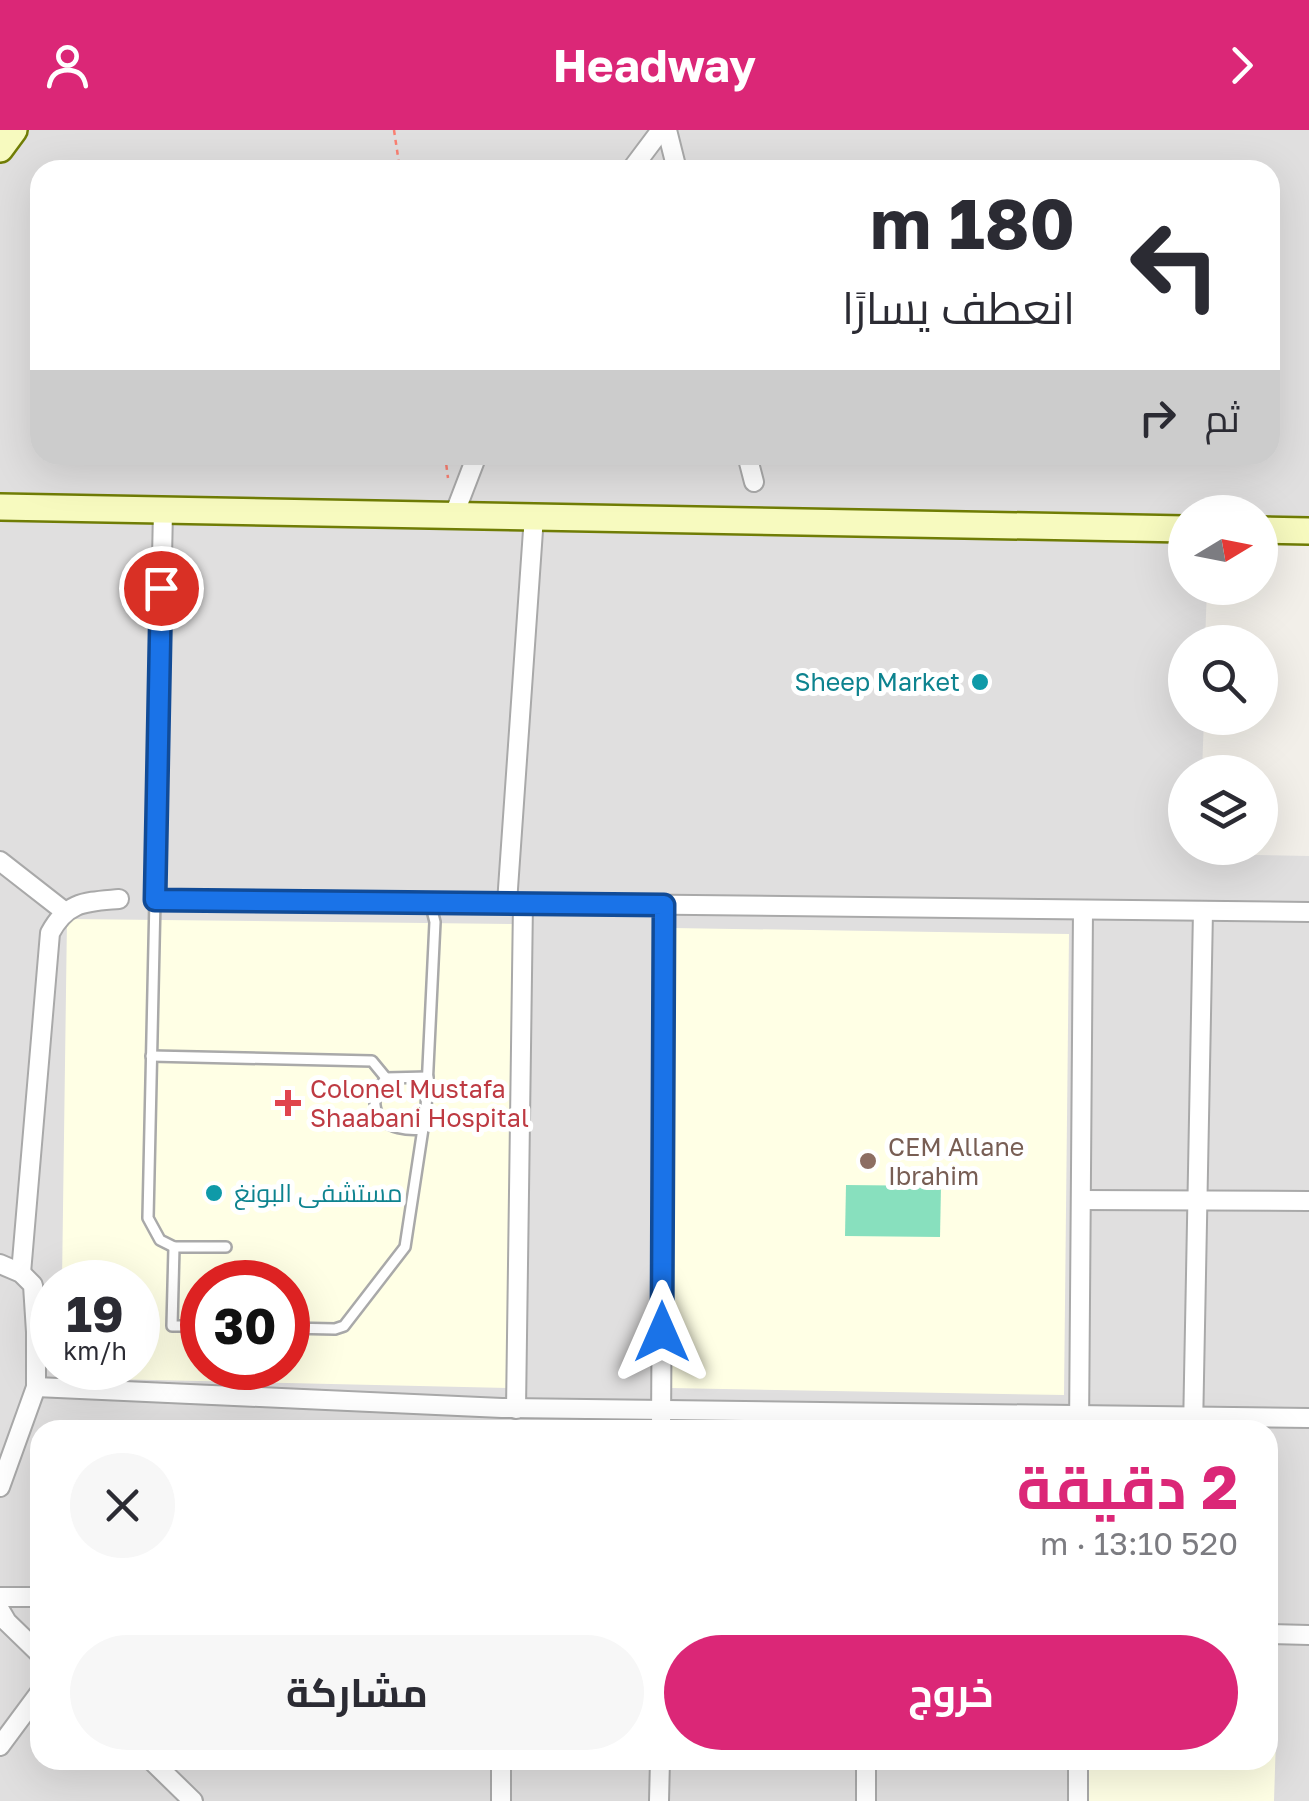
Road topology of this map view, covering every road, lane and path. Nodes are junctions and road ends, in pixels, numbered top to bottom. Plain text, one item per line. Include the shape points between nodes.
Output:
1 (14, 130) edge
2 (394, 130) edge
3 (664, 130) edge
4 (0, 148) edge
5 (398, 160) edge
6 (639, 160) edge
7 (674, 160) edge
8 (473, 465) edge
9 (750, 465) edge
10 (754, 482) dead end
11 (0, 507) edge
12 (163, 510) junction
13 (454, 514) junction
14 (534, 516) junction
15 (1168, 529) edge
16 (1278, 531) edge
17 (1309, 532) edge
18 (0, 861) edge
19 (119, 899) dead end
20 (155, 900) junction
21 (430, 902) junction
22 (515, 903) junction
23 (664, 905) junction
24 (1083, 910) junction
25 (64, 911) junction
26 (1203, 911) junction
27 (1309, 912) edge
28 (152, 1056) junction
29 (428, 1077) junction
30 (386, 1078) junction
31 (423, 1129) junction
32 (1081, 1200) junction
33 (1198, 1201) junction
34 (1309, 1202) edge
35 (174, 1246) junction
36 (226, 1247) dead end
37 (0, 1264) edge
38 (22, 1273) junction
39 (30, 1282) edge
40 (180, 1326) edge
41 (310, 1328) edge
42 (35, 1390) edge
43 (104, 1390) edge
44 (509, 1408) junction
45 (662, 1410) junction
46 (1309, 1418) edge
47 (505, 1420) edge
48 (662, 1420) edge
49 (848, 1420) edge
50 (1079, 1420) edge
51 (1193, 1420) edge
52 (1263, 1420) edge
53 (0, 1487) edge
54 (0, 1596) edge
55 (30, 1597) edge
56 (0, 1610) edge
57 (1278, 1634) edge
58 (1309, 1634) edge
59 (30, 1644) edge
60 (30, 1706) edge
61 (0, 1746) edge
62 (160, 1770) edge
63 (502, 1770) edge
64 (660, 1770) edge
65 (866, 1770) edge
66 (1078, 1770) edge
67 (193, 1801) edge
68 (502, 1801) edge
69 (660, 1801) edge
70 (866, 1801) edge
71 (1078, 1801) edge

1 - 4 main road
2 - 5 path
3 - 6 street
3 - 7 street
8 - 13 street
9 - 10 street
11 - 12 main road
12 - 13 main road
12 - 20 street
13 - 14 main road
14 - 15 main road
14 - 22 street
16 - 17 main road
18 - 25 street
19 - 25 street
20 - 21 street
20 - 28 lane
21 - 22 street
21 - 29 lane
22 - 23 street
22 - 44 street
23 - 24 street
23 - 45 street
24 - 26 street
24 - 32 street
25 - 38 street via 48,947
26 - 27 street
26 - 33 street
28 - 30 lane via 372,1061
28 - 35 lane via 148,1218 160,1240
29 - 30 lane
29 - 31 lane
30 - 31 lane via 375,1101 379,1117 390,1128
31 - 41 lane via 405,1247 344,1326
32 - 33 street
32 - 50 street
33 - 34 street
33 - 51 street
35 - 36 lane
35 - 40 lane via 172,1326
37 - 38 street
38 - 39 street
42 - 53 street
43 - 44 street
44 - 45 street
44 - 47 street
45 - 48 street
45 - 49 street
46 - 52 street
54 - 55 street
56 - 59 street
57 - 58 street
60 - 61 street
62 - 67 street
63 - 68 street
64 - 69 street
65 - 70 street
66 - 71 street

